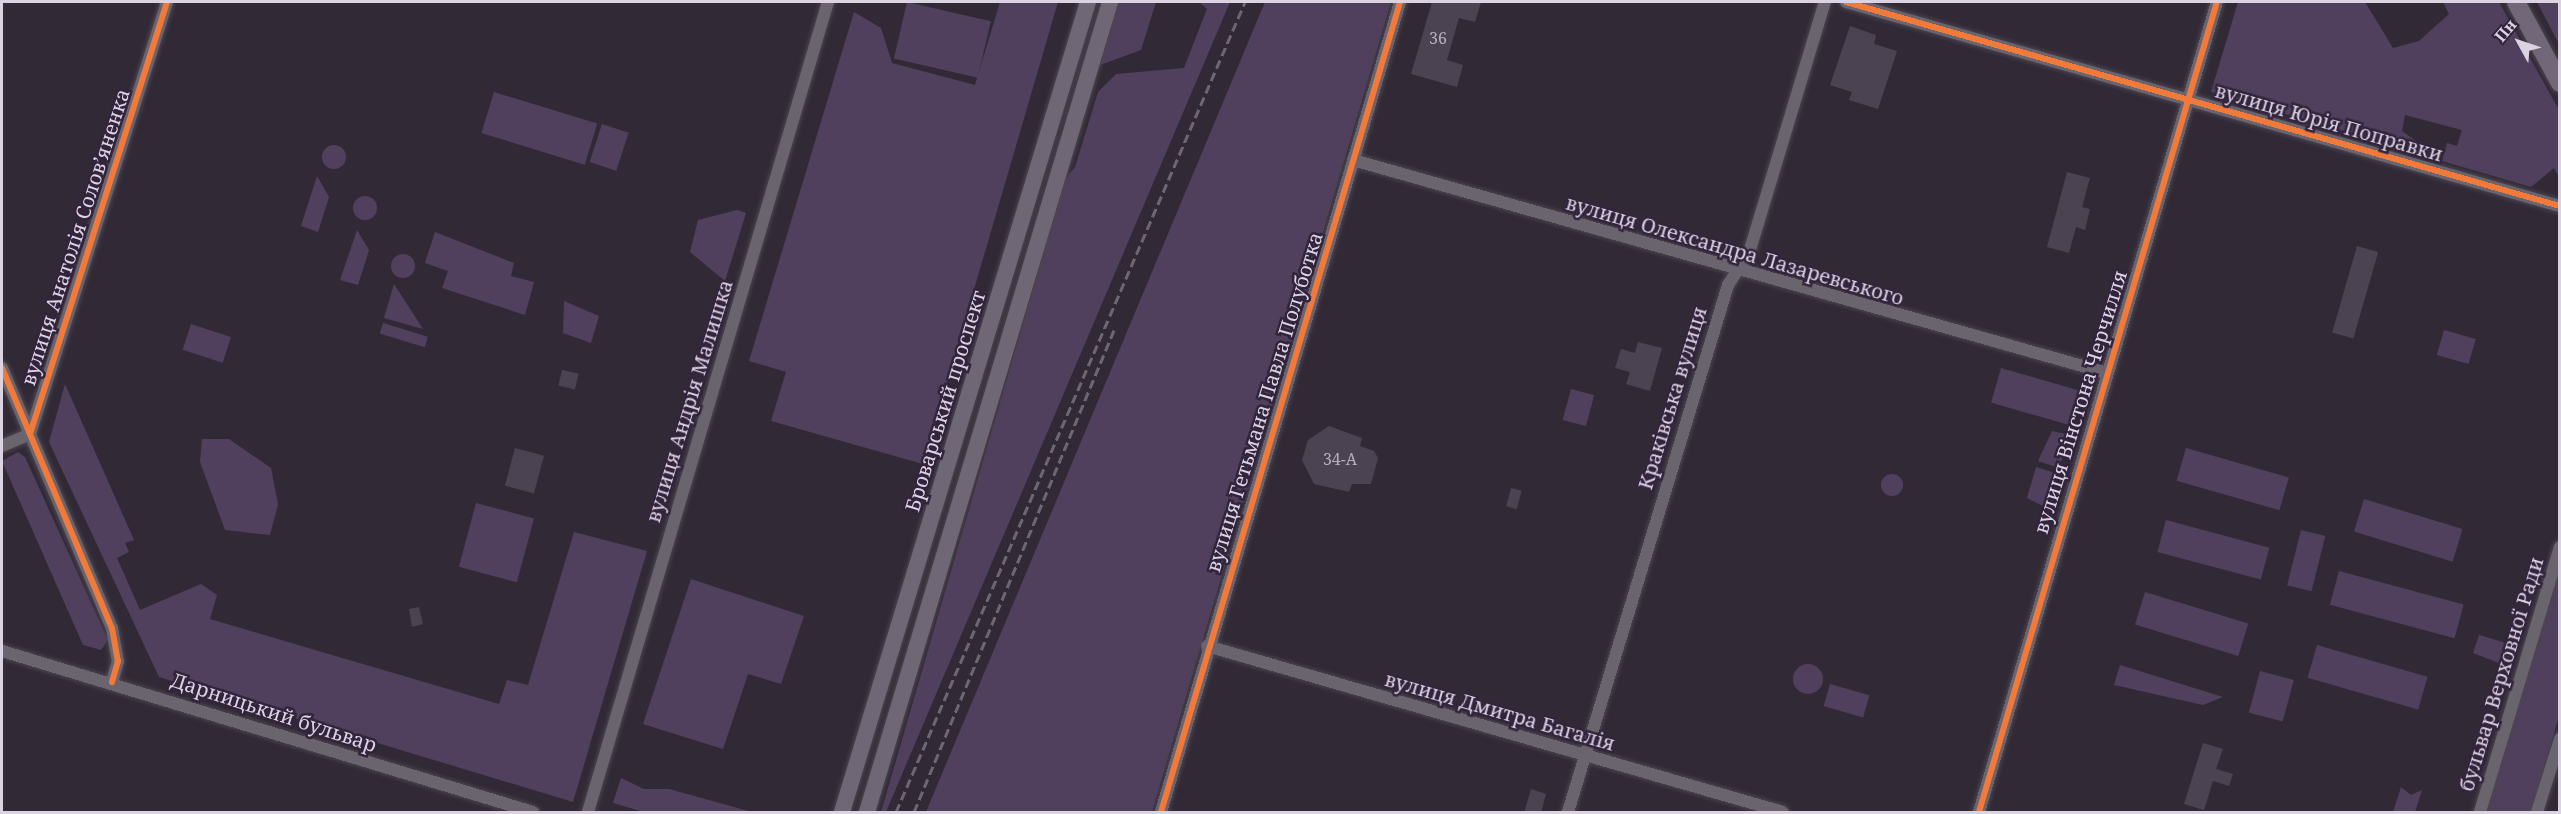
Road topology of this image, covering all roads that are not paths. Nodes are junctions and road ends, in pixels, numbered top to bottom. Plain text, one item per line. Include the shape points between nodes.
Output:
1 (167, 2) edge
2 (828, 2) edge
3 (1088, 2) edge
4 (1110, 2) edge
5 (1400, 2) edge
6 (1826, 2) edge
7 (1845, 2) edge
8 (2217, 2) edge
9 (2516, 2) edge
10 (2559, 83) edge
11 (2188, 101) junction
12 (1353, 160) junction
13 (2559, 206) edge
14 (1739, 271) junction
15 (2, 368) edge
16 (2107, 373) junction
17 (30, 434) junction
18 (2, 446) edge
19 (2559, 547) edge
20 (1207, 646) junction
21 (2, 651) edge
22 (112, 682) junction
23 (2559, 739) edge
24 (1586, 756) junction
25 (533, 813) edge
26 (588, 813) edge
27 (842, 813) edge
28 (867, 813) edge
29 (1161, 813) edge
30 (1568, 813) edge
31 (1783, 813) edge
32 (1979, 813) edge
33 (2480, 813) edge
34 (2537, 813) edge

1 - 17 street, вулиця Анатолія Соловʼяненка
2 - 26 street, вулиця Андрія Малишка
3 - 27 main road, Броварський проспект
4 - 28 main road
5 - 12 street, вулиця Гетьмана Павла Полуботка
6 - 14 street, Краківська вулиця
7 - 11 street, вулиця Юрія Поправки
8 - 11 street, вулиця Вінстона Черчилля
9 - 10 highway
11 - 13 street, вулиця Юрія Поправки
11 - 16 street, вулиця Вінстона Черчилля
12 - 14 street, вулиця Олександра Лазаревського
12 - 20 street, вулиця Гетьмана Павла Полуботка
14 - 16 street, вулиця Олександра Лазаревського
14 - 24 street, Краківська вулиця via 1728,285
15 - 17 street
16 - 32 street, вулиця Вінстона Черчилля
17 - 18 street
17 - 22 street via 112,628 118,661
19 - 33 street, бульвар Верховної Ради
20 - 24 street, вулиця Дмитра Багалія
20 - 29 street, вулиця Гетьмана Павла Полуботка
21 - 22 street, Дарницький бульвар
22 - 25 street, Дарницький бульвар
23 - 34 street
24 - 30 street, Краківська вулиця
24 - 31 street, вулиця Дмитра Багалія

